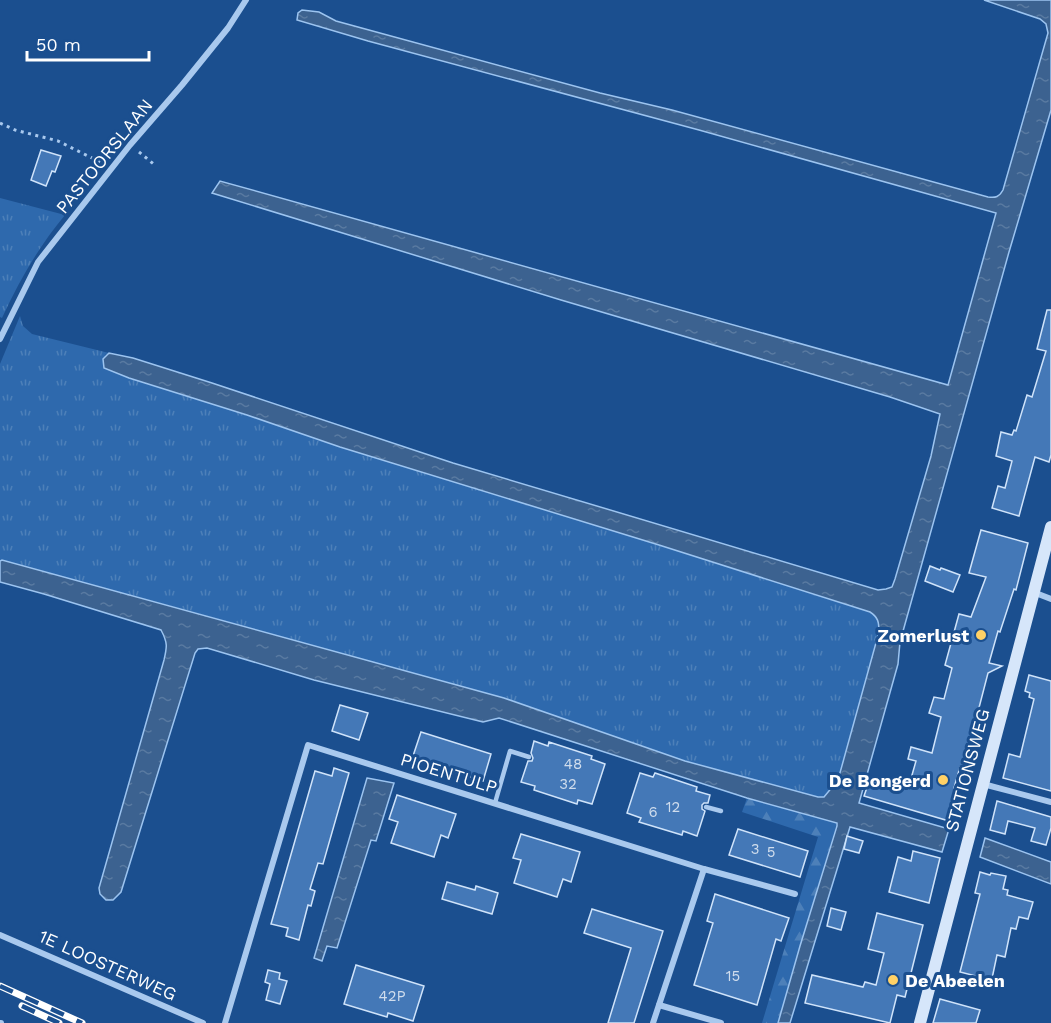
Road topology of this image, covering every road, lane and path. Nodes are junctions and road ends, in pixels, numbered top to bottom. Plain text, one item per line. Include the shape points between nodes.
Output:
1 (246, 0) edge
2 (0, 123) edge
3 (130, 145) junction
4 (156, 166) dead end
5 (112, 169) junction
6 (0, 339) edge
7 (1051, 527) edge
8 (1033, 592) junction
9 (1051, 598) edge
10 (529, 757) dead end
11 (982, 784) junction
12 (1051, 802) edge
13 (495, 803) junction
14 (706, 807) dead end
15 (721, 811) dead end
16 (704, 869) junction
17 (795, 894) dead end
18 (0, 935) edge
19 (659, 1005) junction
20 (203, 1023) edge
21 (225, 1023) edge
22 (653, 1023) edge
23 (721, 1023) edge
24 (920, 1023) edge

1 - 3 street, PASTOORSLAAN via 228,28
2 - 5 path via 58,141
3 - 4 path
3 - 5 street, PASTOORSLAAN
5 - 6 street, PASTOORSLAAN via 38,262
7 - 8 street, STATIONSWEG
8 - 9 street
8 - 11 street, STATIONSWEG
10 - 13 lane via 510,751
11 - 12 street
11 - 24 street, STATIONSWEG
13 - 16 street, PIOENTULP
13 - 21 street, PIOENTULP via 308,745
14 - 15 lane
16 - 17 street, PIOENTULP
16 - 19 street
18 - 20 street, 1E LOOSTERWEG
19 - 22 street
19 - 23 street

